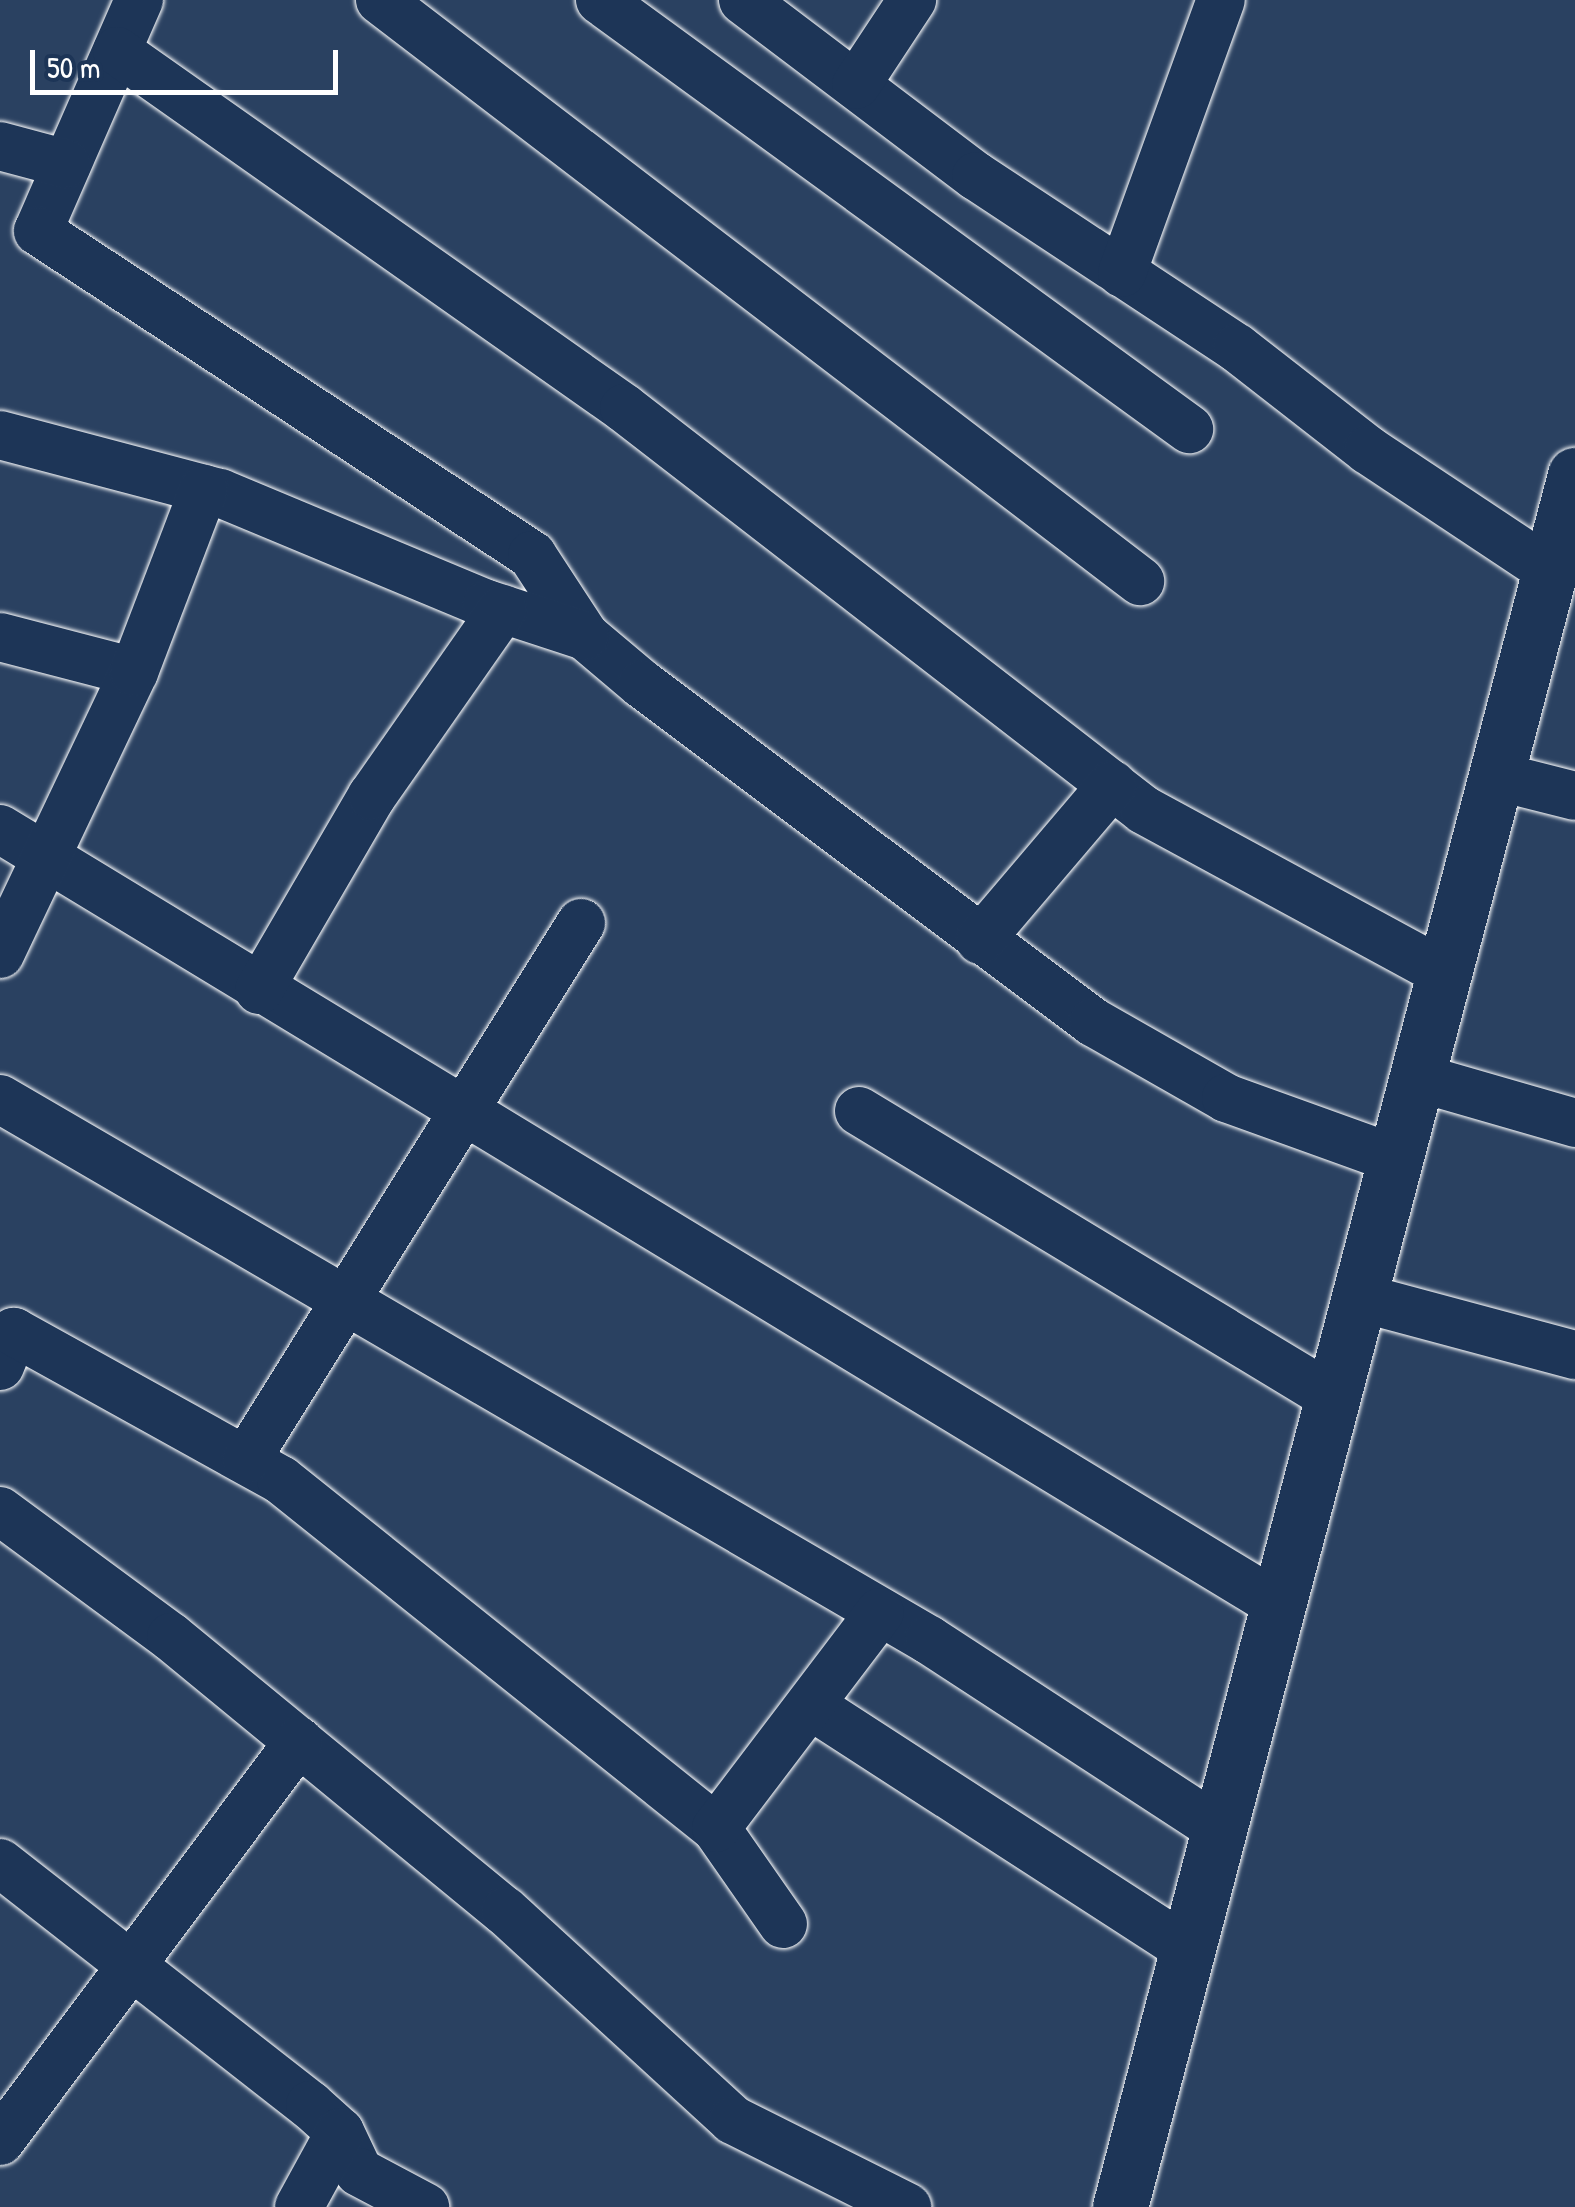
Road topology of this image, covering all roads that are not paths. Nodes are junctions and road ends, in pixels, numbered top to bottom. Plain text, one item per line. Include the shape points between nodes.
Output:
1 (139, 0) edge
2 (380, 0) edge
3 (600, 0) edge
4 (743, 0) edge
5 (912, 0) edge
6 (1220, 0) edge
7 (116, 51) junction
8 (856, 85) junction
9 (0, 146) edge
10 (67, 164) junction
11 (1122, 272) junction
12 (1188, 429) dead end
13 (0, 434) edge
14 (1575, 475) edge
15 (204, 489) junction
16 (1560, 562) edge
17 (1140, 581) dead end
18 (503, 609) junction
19 (586, 636) junction
20 (0, 637) edge
21 (134, 672) junction
22 (1496, 776) junction
23 (1112, 785) junction
24 (1575, 796) edge
25 (0, 830) edge
26 (43, 860) junction
27 (581, 923) dead end
28 (980, 940) junction
29 (0, 954) edge
30 (1444, 973) junction
31 (258, 990) junction
32 (1416, 1078) junction
33 (0, 1099) edge
34 (461, 1111) junction
35 (859, 1111) dead end
36 (1575, 1123) edge
37 (1395, 1158) junction
38 (1358, 1297) junction
39 (344, 1301) junction
40 (1575, 1356) edge
41 (0, 1366) edge
42 (1332, 1397) junction
43 (246, 1460) junction
44 (0, 1511) edge
45 (1277, 1604) junction
46 (880, 1612) junction
47 (810, 1705) junction
48 (299, 1742) junction
49 (716, 1828) junction
50 (1220, 1830) junction
51 (0, 1862) edge
52 (784, 1924) dead end
53 (1188, 1950) junction
54 (133, 1968) junction
55 (340, 2132) junction
56 (0, 2142) edge
57 (299, 2207) edge
58 (426, 2207) edge
59 (906, 2207) edge
60 (1120, 2207) edge

1 - 7 street
2 - 17 street
3 - 12 street
4 - 8 street
5 - 8 street
6 - 11 street
7 - 10 street
7 - 23 street via 624,408
8 - 11 street
9 - 10 street
10 - 19 street via 38,230 532,556
11 - 16 street
13 - 15 street
14 - 16 street
15 - 18 street
15 - 21 street
16 - 22 street
18 - 19 street
18 - 31 street via 372,796
19 - 28 street
20 - 21 street
21 - 26 street
22 - 24 street
22 - 30 street
23 - 28 street
23 - 30 street via 1223,858
25 - 26 street
26 - 29 street
26 - 31 street
27 - 34 street
28 - 37 street via 1093,1022 1226,1098
30 - 32 street
31 - 34 street
32 - 36 street
32 - 37 street
33 - 39 street
34 - 39 street
34 - 45 street
35 - 42 street
37 - 38 street
38 - 40 street
38 - 42 street
39 - 43 street
39 - 46 street
41 - 43 street via 14,1332
42 - 45 street
43 - 49 street via 388,1562
44 - 48 street
45 - 50 street
46 - 47 street
46 - 50 street
47 - 49 street
47 - 53 street
48 - 54 street
48 - 59 street via 505,1911 734,2120
49 - 52 street
50 - 53 street
51 - 54 street
53 - 60 street
54 - 55 street
54 - 56 street
55 - 57 street
55 - 58 street via 360,2172

